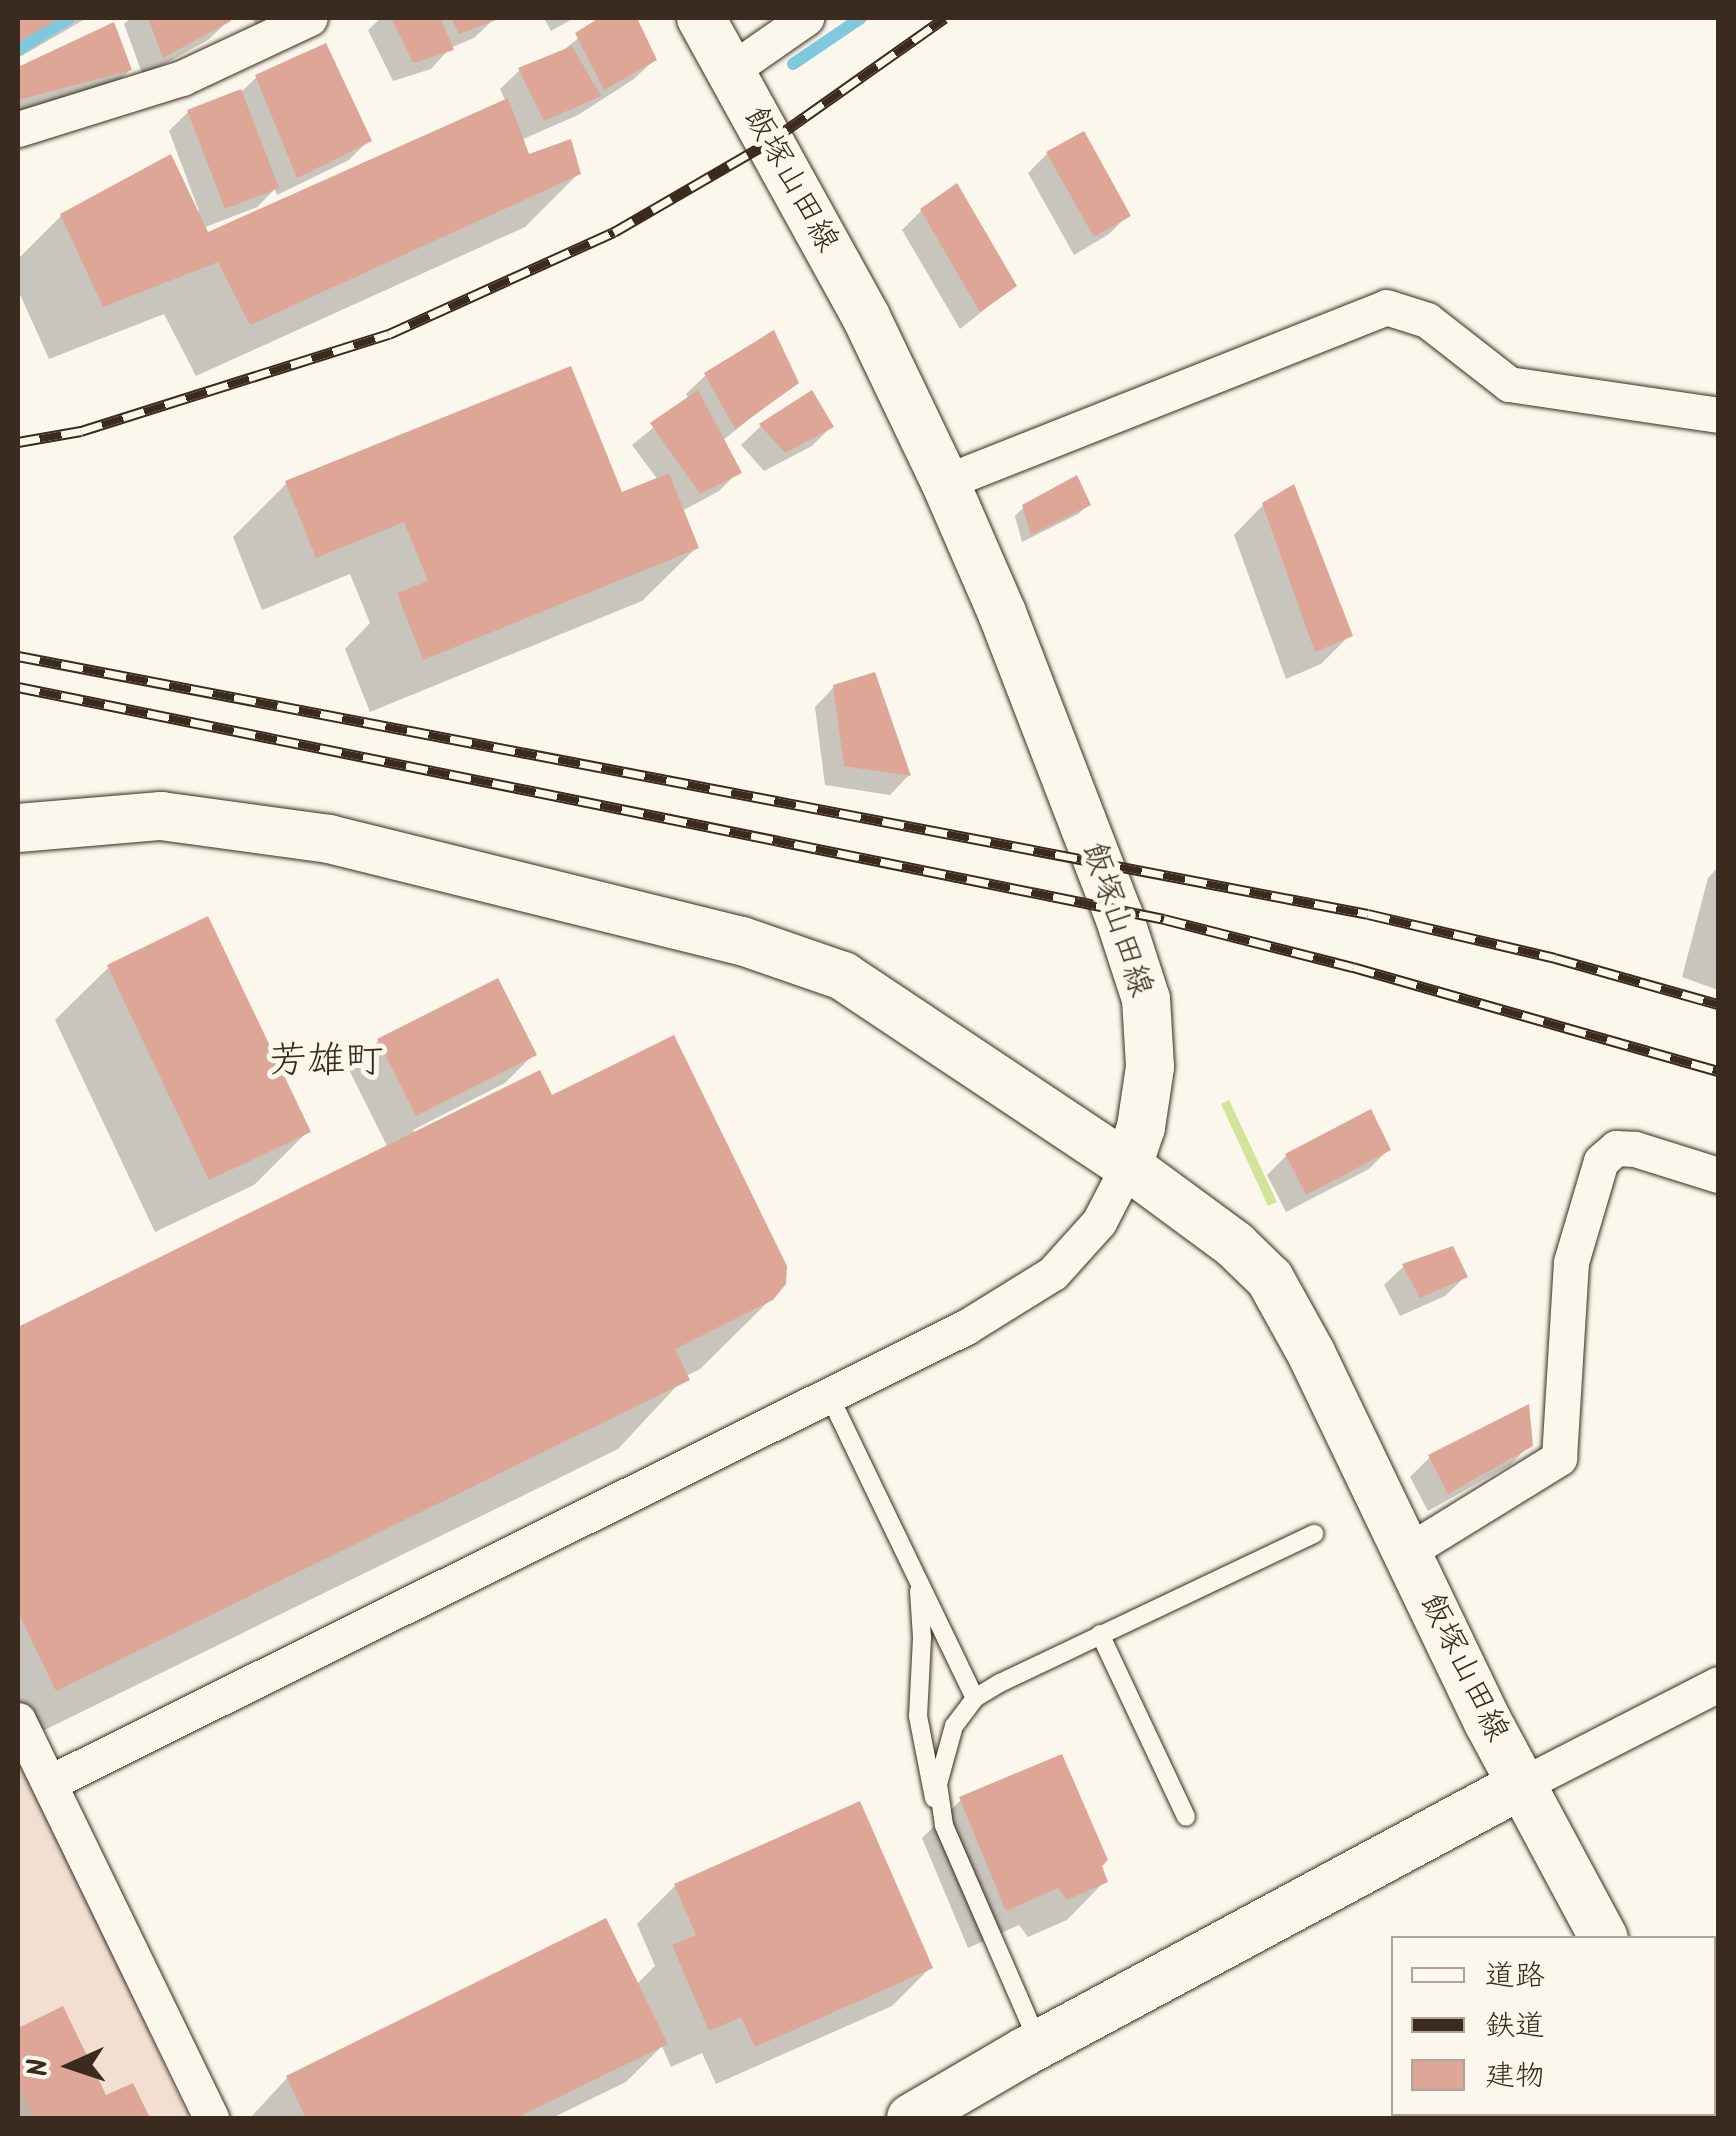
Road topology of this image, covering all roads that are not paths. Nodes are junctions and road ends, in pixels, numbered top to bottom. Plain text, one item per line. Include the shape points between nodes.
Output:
1 (310, 18) edge
2 (701, 18) edge
3 (806, 18) edge
4 (730, 71) junction
5 (18, 129) edge
6 (1718, 414) edge
7 (946, 482) junction
8 (18, 828) edge
9 (1128, 1166) junction
10 (1718, 1175) edge
11 (829, 1395) junction
12 (1314, 1534) dead end
13 (1407, 1552) junction
14 (918, 1580) junction
15 (1100, 1634) junction
16 (1718, 1684) edge
17 (976, 1698) junction
18 (18, 1720) edge
19 (51, 1782) junction
20 (1530, 1802) junction
21 (1186, 1817) dead end
22 (944, 1824) junction
23 (1603, 1936) edge
24 (1039, 2044) junction
25 (211, 2118) edge
26 (911, 2118) edge

1 - 5 street via 182,78
2 - 4 main road, 飯塚山田線
3 - 4 street
4 - 7 main road, 飯塚山田線 via 866,317
6 - 7 street via 1509,384 1428,320 1386,307
7 - 9 main road, 飯塚山田線 via 1065,774 1146,999 1150,1068
8 - 9 main road via 161,816 329,839 742,941 843,976
9 - 11 street via 1099,1222 1053,1273 966,1327
9 - 13 main road, 飯塚山田線 via 1270,1278
10 - 13 street via 1635,1149 1616,1148 1601,1161 1571,1262 1560,1458
11 - 14 lane
11 - 19 street
12 - 15 lane
13 - 20 main road, 飯塚山田線
14 - 17 lane
14 - 22 lane via 922,1754
15 - 17 lane
15 - 21 lane
16 - 20 street
17 - 22 lane via 944,1749 938,1784
18 - 19 street
19 - 25 street
20 - 23 main road, 飯塚山田線
20 - 24 main road
22 - 24 lane
24 - 26 main road

